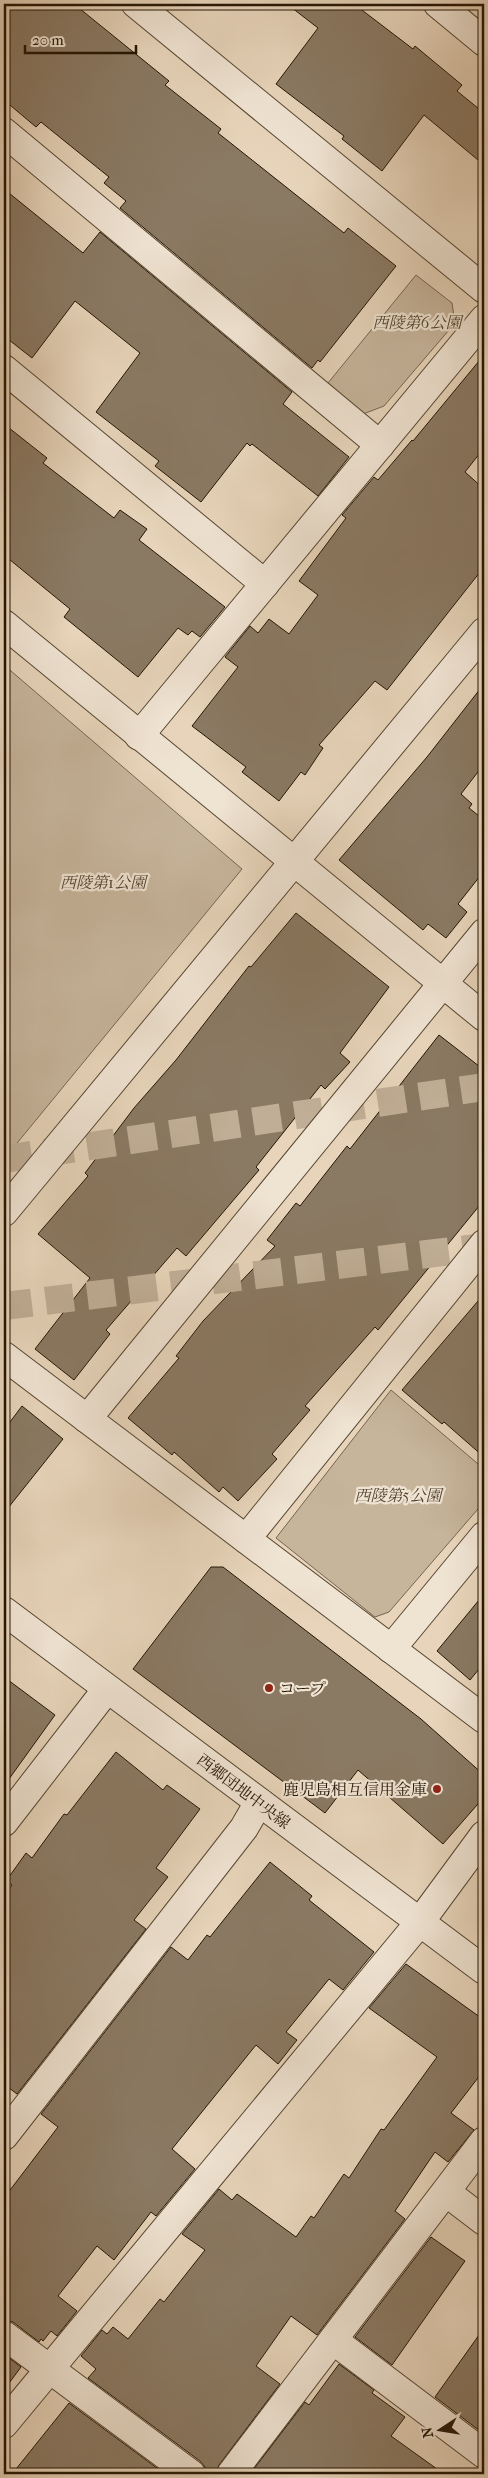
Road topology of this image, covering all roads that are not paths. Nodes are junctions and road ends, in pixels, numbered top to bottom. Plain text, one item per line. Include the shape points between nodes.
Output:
1 (136, 4) edge
2 (438, 4) edge
3 (484, 42) edge
4 (4, 132) edge
5 (484, 289) edge
6 (484, 319) edge
7 (4, 369) edge
8 (380, 444) junction
9 (265, 584) junction
10 (4, 624) edge
11 (484, 632) edge
12 (139, 736) junction
13 (294, 862) junction
14 (484, 933) edge
15 (443, 983) junction
16 (484, 1017) edge
17 (4, 1212) edge
18 (484, 1244) edge
19 (4, 1356) edge
20 (87, 1420) junction
21 (484, 1536) edge
22 (246, 1538) junction
23 (4, 1612) edge
24 (392, 1649) junction
25 (107, 1689) junction
26 (484, 1719) edge
27 (260, 1802) junction
28 (4, 1822) edge
29 (484, 1835) edge
30 (420, 1922) junction
31 (484, 1970) edge
32 (4, 2136) edge
33 (484, 2141) edge
34 (446, 2192) junction
35 (484, 2221) edge
36 (4, 2335) edge
37 (333, 2340) junction
38 (50, 2369) junction
39 (4, 2424) edge
40 (484, 2454) edge
41 (191, 2474) edge
42 (231, 2474) edge

1 - 5 street
2 - 3 street
4 - 8 street
6 - 8 street
7 - 9 street
8 - 9 street
9 - 12 street
10 - 12 street
11 - 13 street
12 - 13 street
13 - 15 street
13 - 17 street
14 - 15 street
15 - 16 street
15 - 20 street
18 - 22 street
19 - 20 street
20 - 22 street
21 - 24 street
22 - 24 street
23 - 25 street, 西郷団地中央線
24 - 26 street
25 - 27 street, 西郷団地中央線
25 - 28 street
27 - 30 street, 西郷団地中央線
27 - 32 street via 244,1828
29 - 30 street
30 - 31 street, 西郷団地中央線
30 - 38 street
33 - 34 street
34 - 35 street
34 - 37 street
36 - 38 street
37 - 40 street
37 - 42 street
38 - 39 street
38 - 41 street

